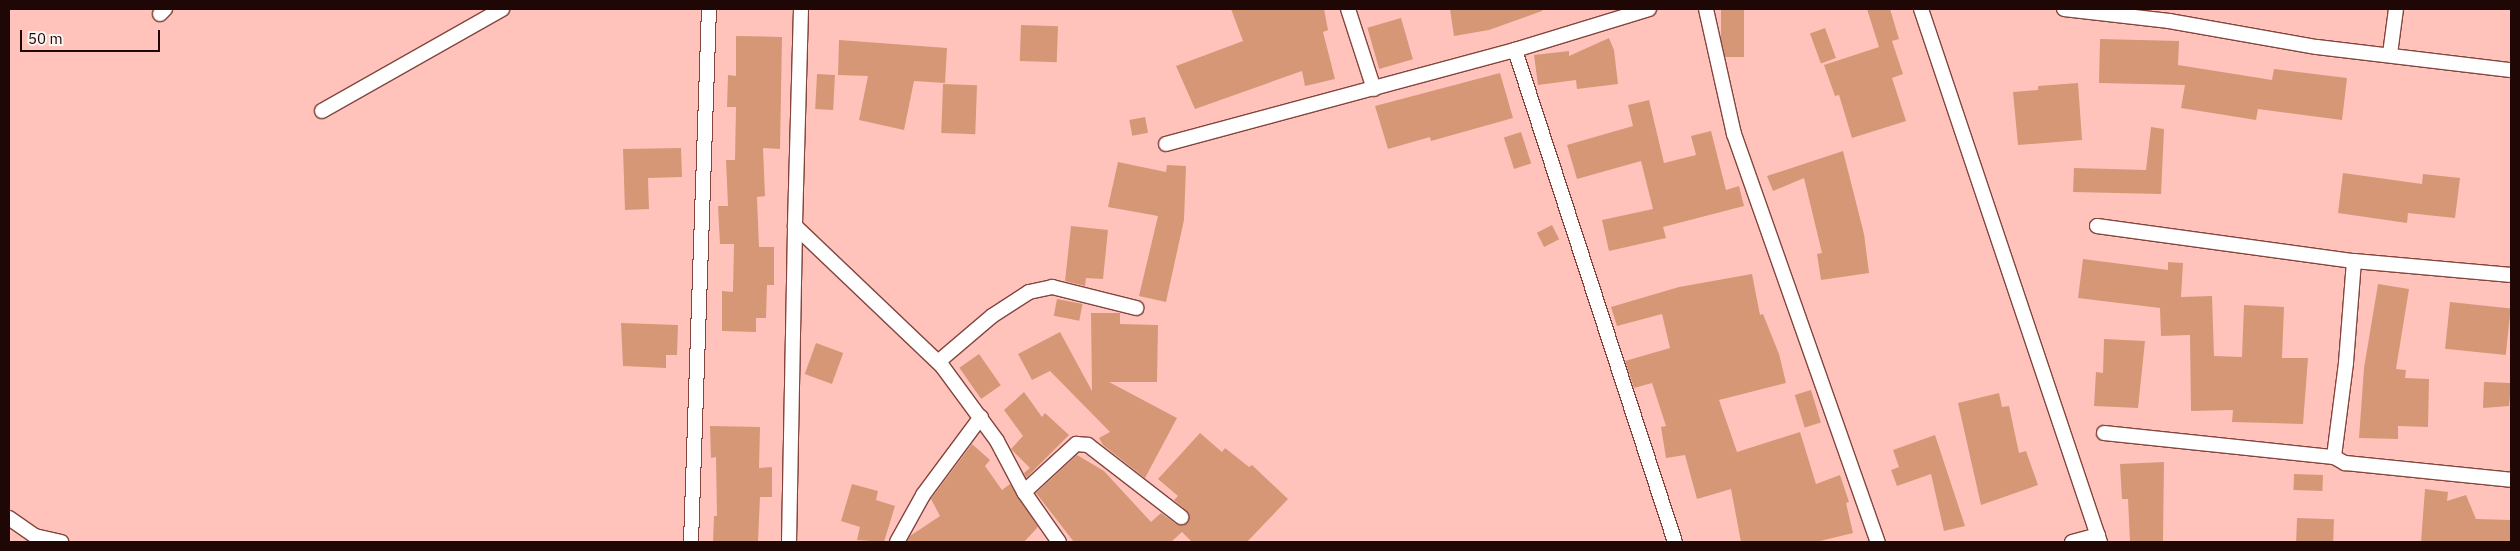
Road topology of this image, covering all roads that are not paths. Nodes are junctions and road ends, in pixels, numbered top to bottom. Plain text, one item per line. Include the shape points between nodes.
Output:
1 (502, 9) edge
2 (709, 9) edge
3 (801, 9) edge
4 (1348, 9) edge
5 (1649, 9) edge
6 (1706, 9) edge
7 (1921, 9) edge
8 (2064, 9) edge
9 (2396, 9) edge
10 (1515, 50) junction
11 (2390, 54) junction
12 (2511, 70) edge
13 (1374, 89) junction
14 (322, 111) dead end
15 (1166, 144) dead end
16 (795, 226) junction
17 (2097, 226) dead end
18 (2354, 261) junction
19 (2511, 275) edge
20 (1136, 308) dead end
21 (938, 362) junction
22 (981, 417) junction
23 (2104, 434) dead end
24 (2334, 457) junction
25 (2511, 480) edge
26 (1024, 492) junction
27 (1181, 517) dead end
28 (9, 518) edge
29 (2099, 539) edge
30 (62, 542) edge
31 (691, 542) edge
32 (789, 542) edge
33 (897, 542) edge
34 (1059, 542) edge
35 (1675, 542) edge
36 (1878, 542) edge
37 (2072, 542) edge

1 - 14 street
2 - 31 street
3 - 16 street
4 - 13 street
5 - 10 street
6 - 36 street via 1734,134
7 - 29 street
8 - 11 street via 2169,22 2317,47
9 - 11 street
10 - 13 street
10 - 35 street
11 - 12 street
13 - 15 street
16 - 21 street
16 - 32 street
17 - 18 street
18 - 19 street
18 - 24 street
20 - 21 street via 1052,286 1029,292 992,316
21 - 22 street
22 - 26 street
22 - 33 street via 923,495
23 - 24 street
24 - 25 street via 2345,463
26 - 27 street via 1076,444 1088,445
26 - 34 street
28 - 30 street via 34,536
29 - 37 street

